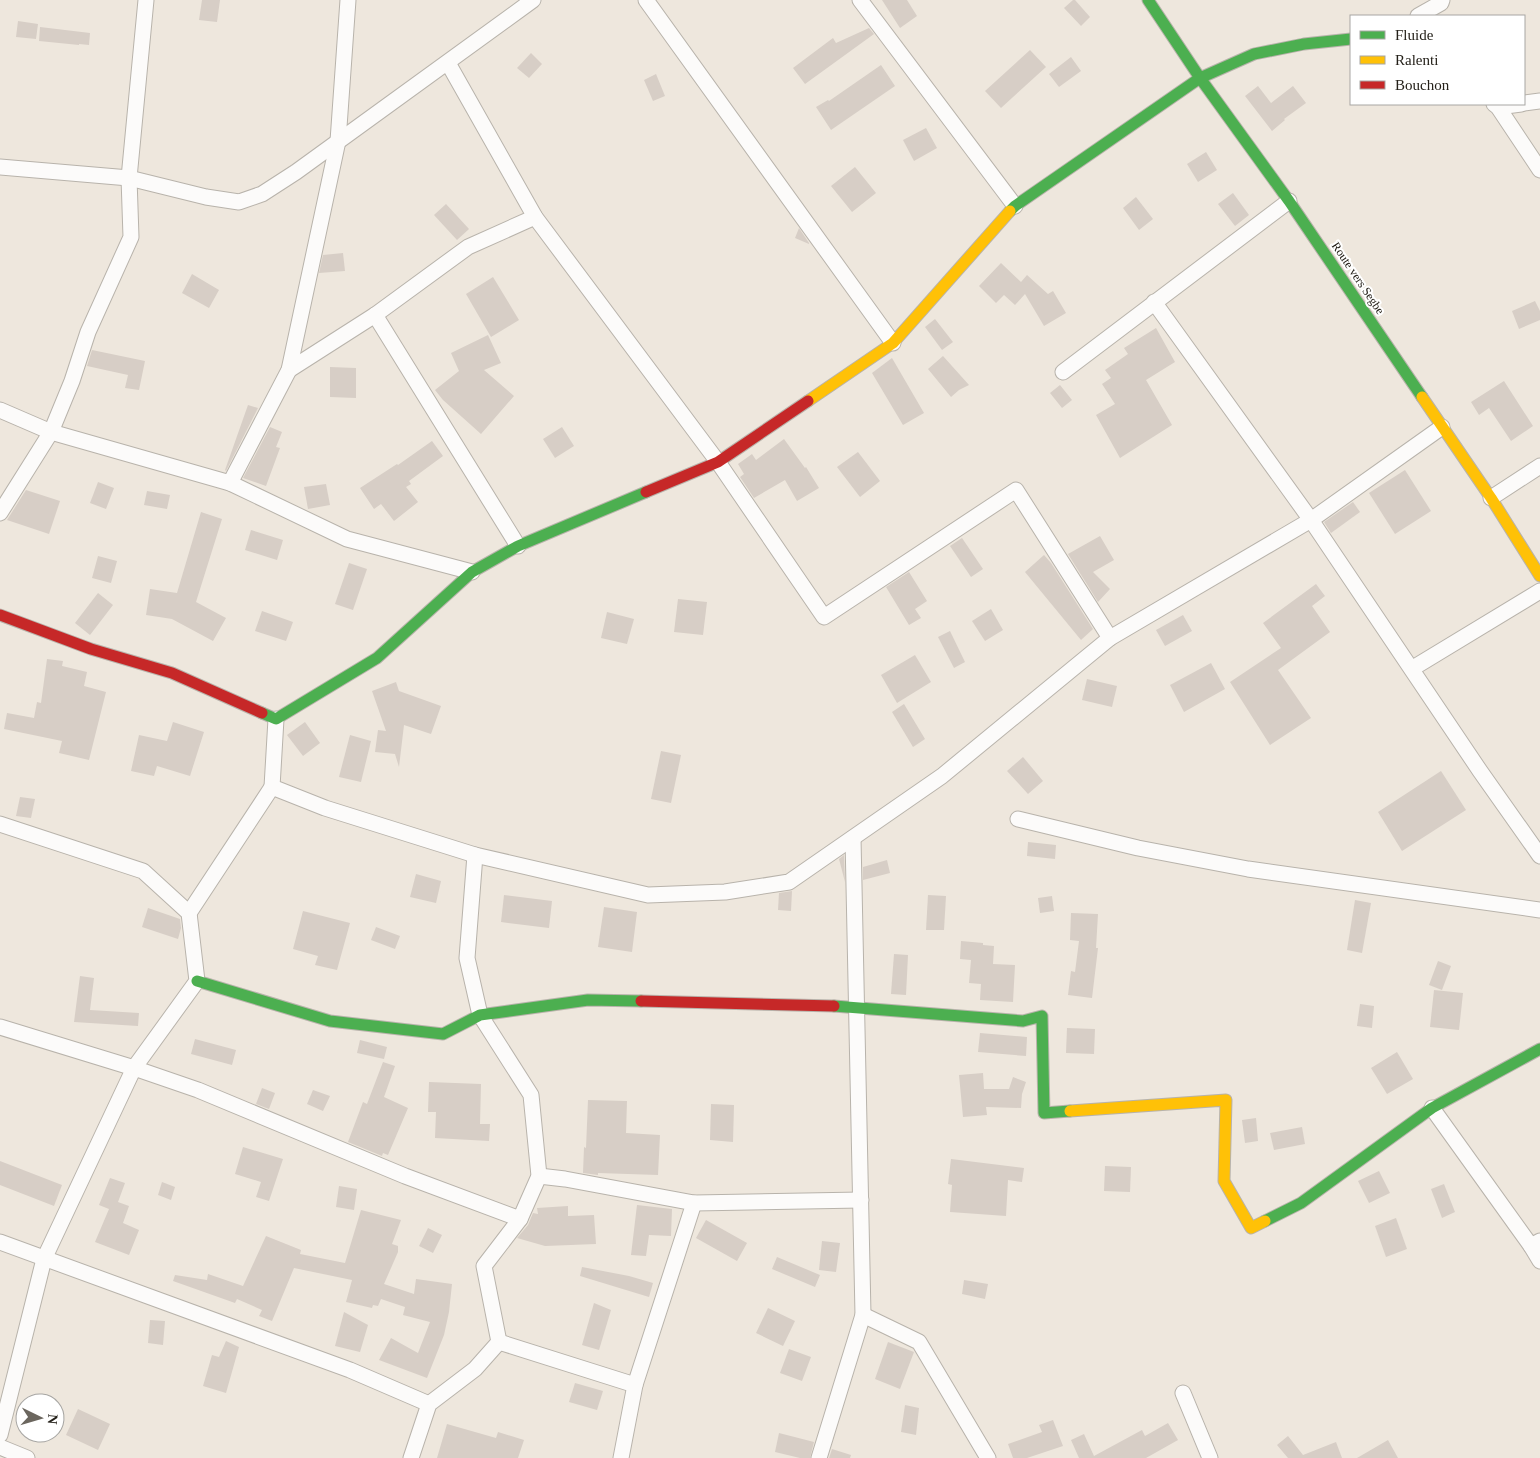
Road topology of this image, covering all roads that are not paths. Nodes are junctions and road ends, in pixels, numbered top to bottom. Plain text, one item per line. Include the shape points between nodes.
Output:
1 (146, 0) edge
2 (348, 0) edge
3 (533, 0) edge
4 (646, 0) edge
5 (860, 0) edge
6 (1148, 0) edge
7 (1442, 0) edge
8 (1420, 15) edge
9 (1350, 40) edge
10 (448, 63) junction
11 (1200, 78) junction
12 (1540, 102) edge
13 (1525, 104) edge
14 (1496, 105) edge
15 (338, 142) junction
16 (0, 168) edge
17 (1540, 170) edge
18 (130, 178) junction
19 (1289, 201) junction
20 (1014, 206) junction
21 (535, 217) junction
22 (1154, 302) junction
23 (375, 315) junction
24 (894, 343) junction
25 (289, 370) junction
26 (1063, 372) dead end
27 (0, 410) edge
28 (1442, 427) junction
29 (51, 432) junction
30 (718, 462) junction
31 (1540, 466) edge
32 (230, 483) junction
33 (1491, 498) junction
34 (0, 513) edge
35 (1311, 520) junction
36 (518, 546) junction
37 (472, 572) junction
38 (1540, 576) edge
39 (1540, 591) edge
40 (0, 615) edge
41 (1110, 638) junction
42 (1412, 668) junction
43 (276, 719) junction
44 (272, 787) junction
45 (1018, 819) dead end
46 (0, 824) edge
47 (853, 838) junction
48 (476, 855) junction
49 (1540, 856) edge
50 (1540, 910) edge
51 (189, 913) junction
52 (198, 981) junction
53 (856, 1007) junction
54 (480, 1015) junction
55 (0, 1026) edge
56 (1540, 1049) edge
57 (134, 1068) junction
58 (1432, 1108) junction
59 (539, 1176) junction
60 (862, 1200) junction
61 (694, 1203) junction
62 (520, 1219) junction
63 (0, 1242) edge
64 (1535, 1244) edge
65 (44, 1259) junction
66 (1540, 1261) edge
67 (863, 1314) junction
68 (499, 1342) junction
69 (636, 1385) junction
70 (1183, 1393) dead end
71 (429, 1404) junction
72 (0, 1435) edge
73 (0, 1447) edge
74 (27, 1458) edge
75 (411, 1458) edge
76 (621, 1458) edge
77 (819, 1458) edge
78 (988, 1458) edge
79 (1210, 1458) edge

1 - 18 street
2 - 15 street
3 - 10 street
4 - 24 street
5 - 20 street
6 - 11 street, Route vers Segbe
7 - 8 street
9 - 11 street via 1304,44 1254,54
10 - 15 street
10 - 21 street
11 - 19 street, Route vers Segbe
11 - 20 street
12 - 13 street
14 - 17 street
15 - 18 street via 262,194 239,202
15 - 25 street
16 - 18 street
18 - 29 street via 131,237 88,332
19 - 22 street
19 - 28 street, Route vers Segbe
20 - 24 street
21 - 23 street via 468,247
21 - 30 street
22 - 26 street
22 - 35 street
23 - 25 street
23 - 36 street
24 - 30 street
25 - 32 street
27 - 29 street
28 - 33 street, Route vers Segbe
28 - 35 street
29 - 32 street
29 - 34 street
30 - 36 street
30 - 41 street via 824,617 1016,490
31 - 33 street
32 - 37 street via 347,539
33 - 38 street, Route vers Segbe
35 - 41 street
35 - 42 street
36 - 37 street
37 - 43 street via 377,658
39 - 42 street
40 - 43 street via 91,649 172,673
41 - 47 street via 942,776
42 - 49 street
43 - 44 street
44 - 48 street via 325,808
44 - 51 street
45 - 50 street via 1138,848 1248,869
46 - 51 street via 143,870
47 - 48 street via 789,882 725,892 648,895
47 - 53 street
48 - 54 street via 466,958
51 - 52 street
52 - 54 street via 330,1021 444,1034
52 - 57 street
53 - 54 street via 588,1000
53 - 58 street via 1023,1021 1042,1016 1044,1113 1226,1100 1224,1181 1251,1228 1301,1203
53 - 60 street
54 - 59 street via 531,1095
55 - 57 street
56 - 58 street
57 - 62 street via 198,1090 405,1176
57 - 65 street
58 - 64 street
59 - 61 street
59 - 62 street
60 - 61 street
60 - 67 street
61 - 69 street
62 - 68 street via 484,1266
63 - 65 street
64 - 66 street
65 - 71 street via 350,1370
65 - 72 street
67 - 77 street
67 - 78 street via 919,1342
68 - 69 street
68 - 71 street via 475,1369
69 - 76 street
70 - 79 street
71 - 75 street
73 - 74 street

